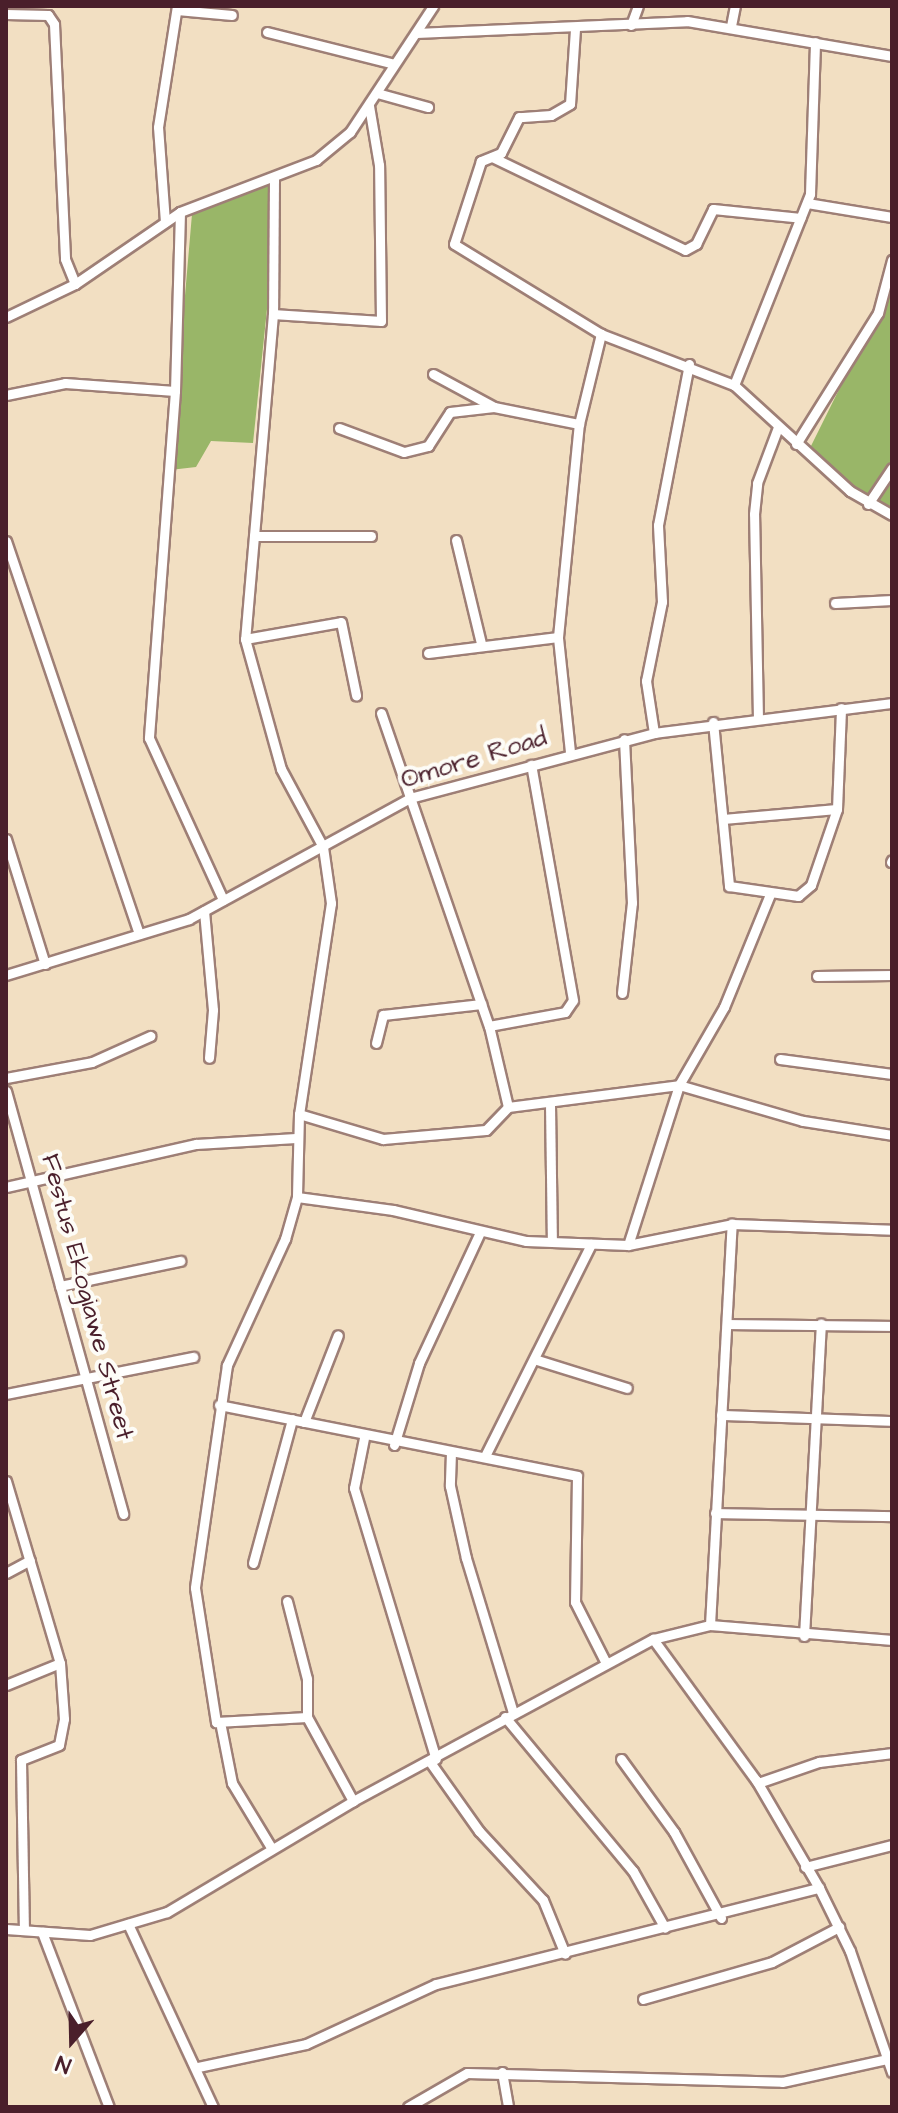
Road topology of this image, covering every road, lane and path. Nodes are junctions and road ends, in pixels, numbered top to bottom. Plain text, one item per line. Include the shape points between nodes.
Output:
1 (433, 6) edge
2 (638, 6) edge
3 (735, 6) edge
4 (177, 8) edge
5 (6, 14) edge
6 (232, 15) dead end
7 (631, 25) junction
8 (731, 26) junction
9 (575, 29) junction
10 (267, 32) dead end
11 (416, 33) junction
12 (815, 42) junction
13 (892, 56) edge
14 (394, 64) junction
15 (377, 93) junction
16 (369, 106) junction
17 (428, 107) dead end
18 (492, 157) junction
19 (274, 179) junction
20 (807, 203) junction
21 (180, 212) junction
22 (892, 217) edge
23 (801, 218) junction
24 (165, 222) junction
25 (892, 260) edge
26 (75, 284) junction
27 (273, 314) junction
28 (6, 317) edge
29 (601, 334) junction
30 (689, 364) junction
31 (433, 374) dead end
32 (734, 385) junction
33 (175, 391) junction
34 (6, 395) edge
35 (494, 407) junction
36 (579, 424) junction
37 (778, 427) junction
38 (339, 428) dead end
39 (796, 444) junction
40 (892, 468) edge
41 (868, 504) junction
42 (892, 515) edge
43 (254, 536) junction
44 (371, 536) dead end
45 (456, 540) dead end
46 (6, 541) edge
47 (892, 600) edge
48 (835, 603) dead end
49 (558, 637) junction
50 (245, 639) junction
51 (481, 643) junction
52 (428, 653) dead end
53 (356, 695) dead end
54 (892, 703) edge
55 (841, 708) junction
56 (381, 713) dead end
57 (758, 719) junction
58 (713, 722) junction
59 (654, 733) junction
60 (624, 739) junction
61 (570, 752) junction
62 (531, 765) junction
63 (410, 798) junction
64 (837, 809) junction
65 (723, 819) junction
66 (6, 839) edge
67 (323, 847) junction
68 (770, 894) junction
69 (223, 900) junction
70 (204, 911) junction
71 (139, 934) junction
72 (45, 964) junction
73 (6, 975) edge
74 (892, 975) edge
75 (817, 976) dead end
76 (622, 993) dead end
77 (481, 1004) junction
78 (489, 1026) junction
79 (150, 1036) dead end
80 (376, 1043) dead end
81 (209, 1058) dead end
82 (780, 1059) dead end
83 (892, 1074) edge
84 (6, 1078) edge
85 (679, 1085) junction
86 (6, 1091) edge
87 (550, 1104) junction
88 (508, 1107) junction
89 (299, 1114) junction
90 (892, 1135) edge
91 (296, 1138) junction
92 (35, 1180) junction
93 (6, 1187) edge
94 (297, 1197) junction
95 (732, 1224) junction
96 (892, 1230) edge
97 (480, 1232) junction
98 (552, 1241) junction
99 (591, 1244) junction
100 (628, 1245) junction
101 (180, 1261) dead end
102 (60, 1286) junction
103 (821, 1323) junction
104 (729, 1324) junction
105 (892, 1326) edge
106 (338, 1335) dead end
107 (193, 1357) dead end
108 (537, 1360) junction
109 (84, 1374) junction
110 (627, 1388) dead end
111 (6, 1394) edge
112 (219, 1405) junction
113 (721, 1415) junction
114 (292, 1419) junction
115 (818, 1419) junction
116 (892, 1421) edge
117 (304, 1422) junction
118 (364, 1438) junction
119 (394, 1445) junction
120 (451, 1452) junction
121 (485, 1456) junction
122 (6, 1481) edge
123 (715, 1513) junction
124 (123, 1514) dead end
125 (812, 1515) junction
126 (892, 1516) edge
127 (30, 1560) junction
128 (253, 1563) dead end
129 (6, 1573) edge
130 (287, 1601) dead end
131 (710, 1625) junction
132 (804, 1636) junction
133 (653, 1639) junction
134 (892, 1640) edge
135 (60, 1663) junction
136 (606, 1663) junction
137 (6, 1685) edge
138 (509, 1715) junction
139 (307, 1717) junction
140 (221, 1727) junction
141 (892, 1753) edge
142 (621, 1759) dead end
143 (433, 1761) junction
144 (758, 1783) junction
145 (353, 1801) junction
146 (892, 1845) edge
147 (272, 1849) junction
148 (805, 1867) junction
149 (819, 1888) junction
150 (721, 1918) junction
151 (128, 1924) junction
152 (839, 1927) junction
153 (665, 1928) junction
154 (6, 1929) edge
155 (24, 1929) junction
156 (42, 1932) junction
157 (565, 1954) junction
158 (643, 1999) dead end
159 (887, 2059) junction
160 (198, 2067) junction
161 (502, 2072) junction
162 (892, 2072) edge
163 (109, 2107) edge
164 (213, 2107) edge
165 (408, 2107) edge
166 (508, 2107) edge

1 - 11 street
2 - 7 street
3 - 8 street
4 - 6 street
4 - 24 street via 158,127
5 - 26 street via 48,15 54,24 65,259
7 - 8 street
7 - 9 street
8 - 12 street
9 - 11 street
9 - 18 street via 570,104 551,115 519,117
10 - 14 street
11 - 14 street
12 - 13 street
12 - 20 street
14 - 15 street
15 - 16 street
15 - 17 street
16 - 19 street via 316,160
16 - 27 street via 379,165 381,321
18 - 23 street via 685,250 696,244 713,209
18 - 29 street via 481,161 454,244
19 - 21 street
19 - 27 street
20 - 22 street
20 - 23 street
21 - 24 street
21 - 33 street
23 - 32 street
24 - 26 street
25 - 39 street via 878,313
26 - 28 street
27 - 43 street
29 - 30 street
29 - 36 street
30 - 32 street
30 - 59 street via 658,525 662,602 646,681
31 - 35 street
32 - 37 street
33 - 34 street via 65,383
33 - 69 street via 149,738
35 - 36 street
35 - 38 street via 450,412 419,451 374,444
36 - 49 street
37 - 39 street
37 - 57 street via 757,483 754,514
39 - 41 street
40 - 41 street
41 - 42 street
43 - 44 street
43 - 50 street
45 - 51 street
46 - 71 street
47 - 48 street
49 - 51 street
49 - 61 street
50 - 53 street via 341,622
50 - 67 street via 281,769
51 - 52 street
54 - 55 street, Omore Road
55 - 57 street, Omore Road
55 - 64 street
56 - 63 street
57 - 58 street, Omore Road
58 - 59 street, Omore Road
58 - 65 street
59 - 60 street, Omore Road
60 - 61 street, Omore Road
60 - 76 street via 632,903
61 - 62 street, Omore Road
62 - 63 street, Omore Road
62 - 78 street via 573,1000 565,1012
63 - 67 street, Omore Road
63 - 77 street
64 - 65 street
64 - 68 street via 811,885 798,896
65 - 68 street via 729,886
66 - 72 street
67 - 69 street, Omore Road
67 - 89 street via 331,903
68 - 85 street via 724,1007
69 - 70 street, Omore Road
70 - 71 street, Omore Road
70 - 81 street via 213,1010
71 - 72 street, Omore Road
72 - 73 street, Omore Road
74 - 75 street
77 - 78 street
77 - 80 street via 383,1015
78 - 88 street
79 - 84 street via 92,1062
82 - 83 street
85 - 87 street
85 - 90 street via 803,1121
85 - 100 street
86 - 92 street, Festus Ekogiawe Street
87 - 88 street
87 - 98 street
88 - 89 street via 486,1130 383,1139
89 - 91 street
91 - 92 street via 196,1144
91 - 94 street
92 - 93 street
92 - 102 street, Festus Ekogiawe Street
94 - 97 street
94 - 112 street via 285,1239 227,1365
95 - 96 street
95 - 100 street
95 - 104 street
97 - 98 street
97 - 119 street via 419,1363
98 - 99 street
99 - 100 street
99 - 108 street
101 - 102 street
102 - 109 street, Festus Ekogiawe Street
103 - 104 street
103 - 105 street
103 - 115 street
104 - 113 street
106 - 117 street
107 - 109 street
108 - 110 street
108 - 121 street
109 - 111 street
109 - 124 street, Festus Ekogiawe Street
112 - 114 street
112 - 140 street via 195,1588
113 - 115 street
113 - 123 street
114 - 117 street
114 - 128 street
115 - 116 street
115 - 125 street
117 - 118 street
118 - 119 street
118 - 143 street via 354,1488
119 - 120 street
120 - 121 street
120 - 138 street via 450,1486
121 - 136 street via 577,1476 575,1602
122 - 127 street
123 - 125 street
123 - 131 street
125 - 126 street
125 - 132 street
127 - 129 street
127 - 135 street
130 - 139 street via 307,1679
131 - 132 street
131 - 133 street
132 - 134 street
133 - 136 street
133 - 144 street
135 - 137 street
135 - 155 street via 63,1735 47,1753 21,1760 17,1783
136 - 138 street
138 - 143 street
138 - 153 street via 633,1871
139 - 140 street
139 - 145 street
140 - 147 street via 232,1783
141 - 144 street via 819,1762
142 - 150 street via 674,1832
143 - 145 street
143 - 157 street via 479,1831 543,1900
144 - 148 street
145 - 147 street
146 - 148 street
147 - 151 street via 167,1912
148 - 149 street
149 - 150 street
149 - 152 street
150 - 153 street
151 - 156 street via 90,1935
151 - 160 street
152 - 158 street via 772,1962
152 - 159 street
153 - 157 street
154 - 155 street
155 - 156 street
156 - 163 street
157 - 160 street via 436,1984 306,2044
159 - 161 street via 782,2082
159 - 162 street
160 - 164 street
161 - 165 street via 457,2077
161 - 166 street

